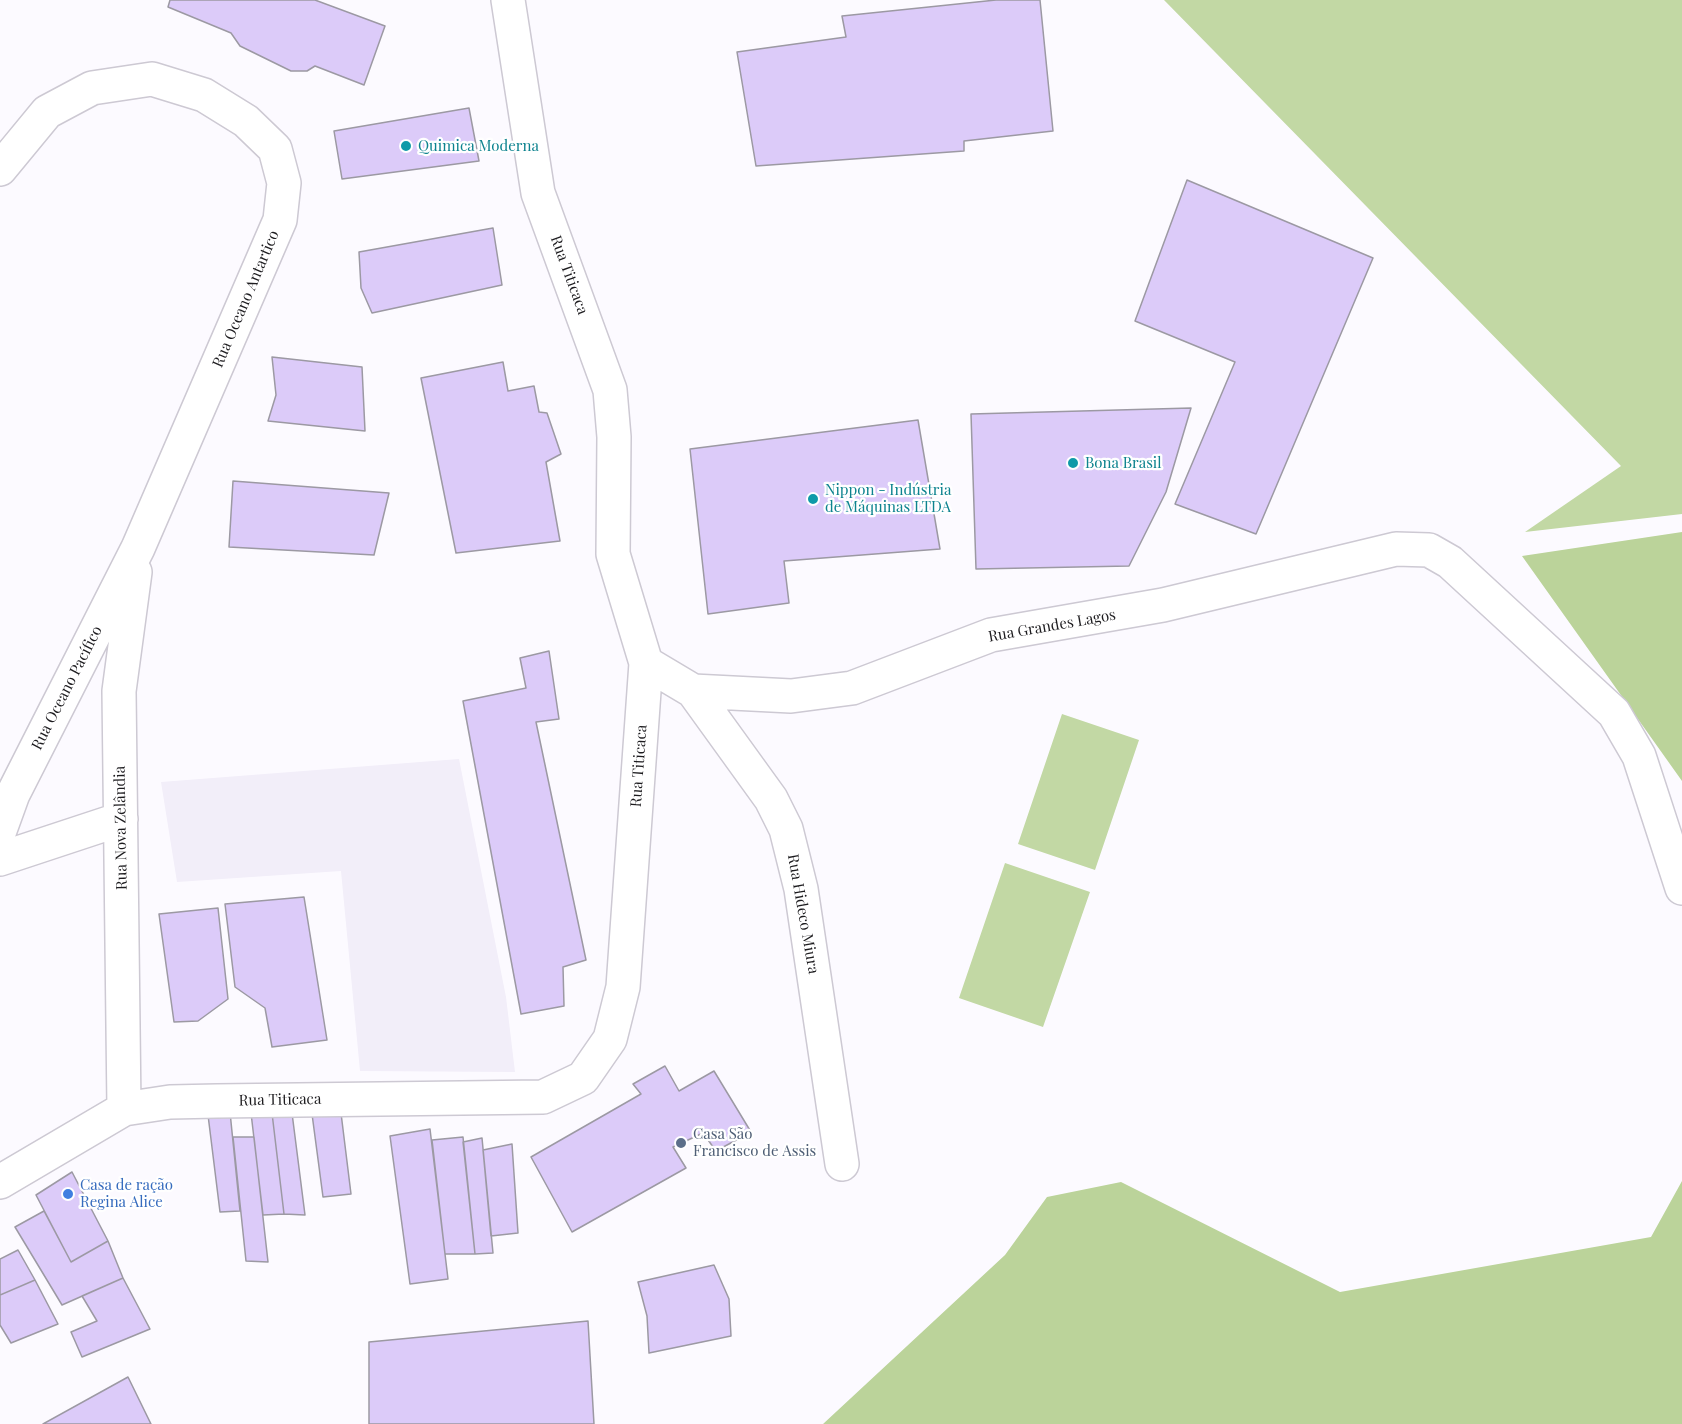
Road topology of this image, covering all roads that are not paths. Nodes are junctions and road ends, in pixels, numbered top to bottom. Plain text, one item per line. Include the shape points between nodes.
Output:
1 (508, 0) edge
2 (0, 169) edge
3 (138, 548) junction
4 (646, 663) junction
5 (693, 691) junction
6 (121, 819) junction
7 (0, 830) edge
8 (0, 859) edge
9 (1682, 888) edge
10 (124, 1109) junction
11 (842, 1164) dead end
12 (0, 1182) edge

1 - 4 street, Rua Titicaca via 538,193 610,390 614,437 613,554
2 - 3 street, Rua Oceano Antartico via 47,112 92,88 152,79 204,95 246,121 275,149 284,183 280,220
3 - 6 street, Rua Nova Zelândia via 119,691
3 - 7 street, Rua Oceano Pacífico via 13,794
4 - 5 street, Rua Grandes Lagos
4 - 10 street, Rua Titicaca via 623,987 610,1039 583,1078 543,1097 170,1102
5 - 9 street, Rua Grandes Lagos via 791,696 852,688 991,635 1163,605 1396,549 1429,550 1449,562 1614,713 1639,756
5 - 11 street, Rua Hideco Miura via 771,800 786,829 801,889
6 - 8 street
6 - 10 street, Rua Nova Zelândia
10 - 12 street

